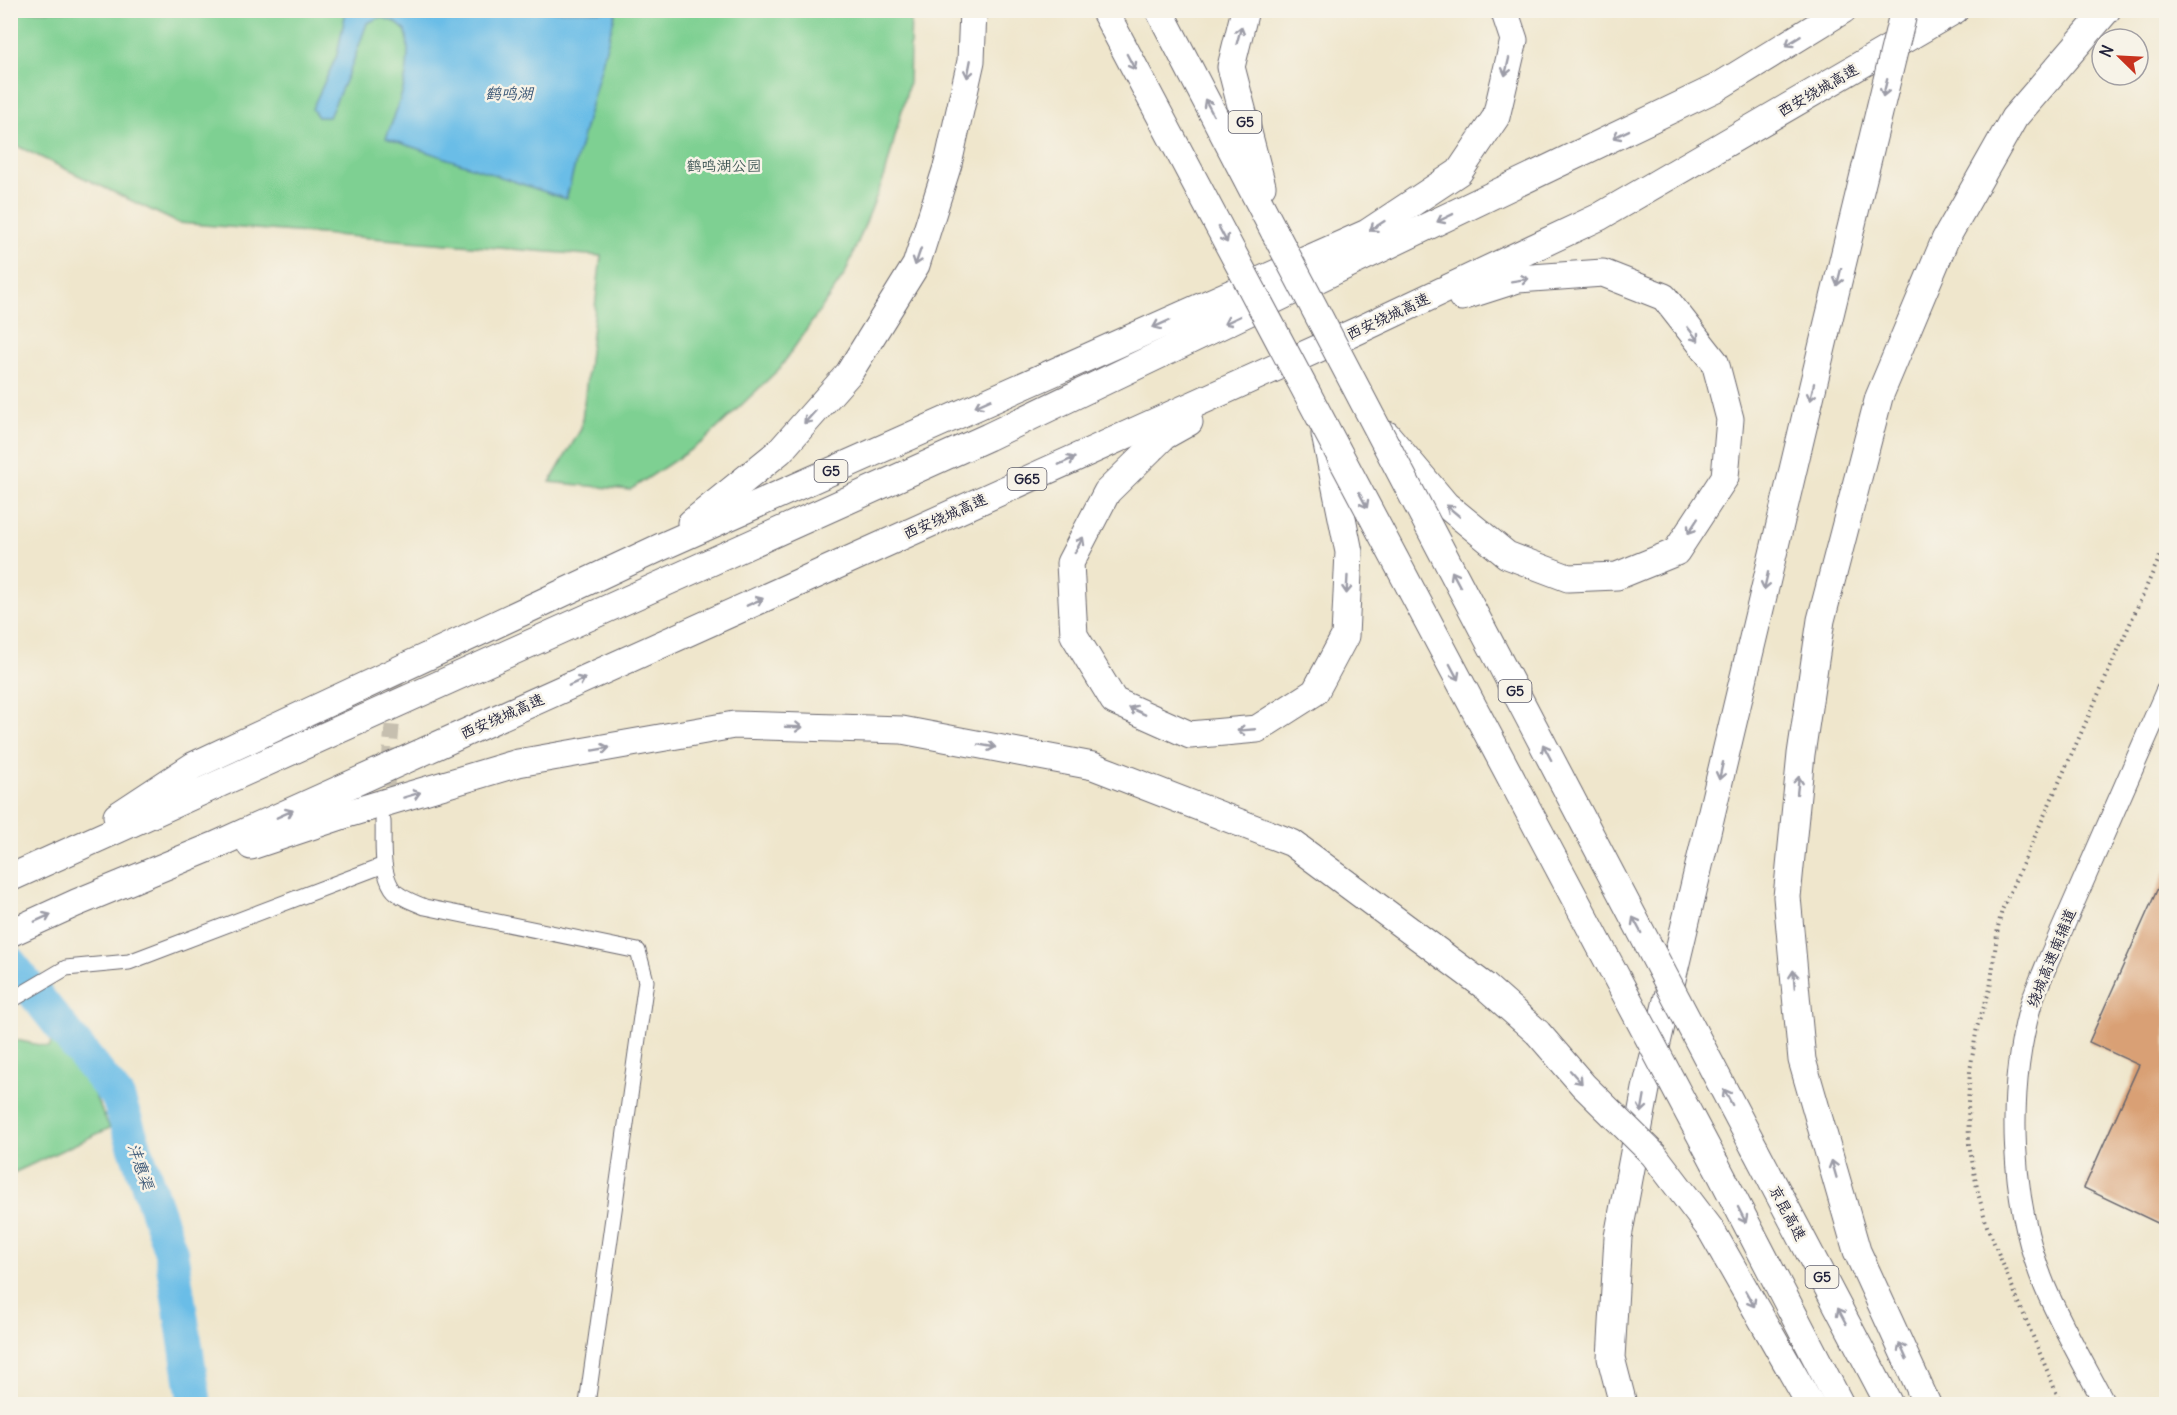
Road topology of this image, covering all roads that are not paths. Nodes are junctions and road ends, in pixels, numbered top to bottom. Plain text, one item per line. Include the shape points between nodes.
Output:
1 (973, 10) edge
2 (1104, 10) edge
3 (1158, 10) edge
4 (1245, 10) edge
5 (1504, 10) edge
6 (1842, 10) edge
7 (1904, 10) edge
8 (1955, 10) edge
9 (2107, 10) edge
10 (1275, 233) junction
11 (1357, 331) junction
12 (1370, 414) junction
13 (1323, 424) junction
14 (661, 547) junction
15 (2166, 692) edge
16 (384, 821) tunnel mouth
17 (51, 860) junction
18 (384, 865) junction
19 (10, 878) edge
20 (76, 903) junction
21 (10, 933) edge
22 (10, 1001) edge
23 (587, 1404) edge
24 (1623, 1404) edge
25 (1810, 1404) edge
26 (1840, 1404) edge
27 (1889, 1404) edge
28 (1927, 1404) edge
29 (2105, 1404) edge

1 -> 14 highway via 971,61 948,164 916,265 849,373 780,451
2 -> 13 highway, bridge
10 -> 3 highway
10 -> 4 highway, G5 via 1231,68
5 -> 14 highway, G5 via 1514,40 1496,117 1459,172 1367,233
6 -> 17 highway via 1716,88 988,437
7 -> 24 highway, bridge via 1643,1101 1618,1248 1611,1358
8 - 11 highway, 西安绕城高速 / G65 via 1599,217
28 -> 9 highway via 1857,1251 1802,1060 1787,897 1801,754 1821,620 1879,397 1945,240 2014,118
10 - 12 highway, G5, bridge
11 -> 12 highway, bridge via 1518,279 1603,273 1654,293 1664,297 1715,362 1730,419 1725,477 1676,552 1617,576 1568,578 1507,555 1446,505
13 -> 11 highway via 1349,552 1345,636 1315,692 1257,729 1190,735 1114,701 1074,636 1070,563 1107,492 1164,436
20 -> 11 highway, 西安绕城高速 / G65 via 214,846
27 -> 12 highway, 京昆高速 / G5, bridge
13 -> 26 highway, bridge
14 - 17 highway, G5 via 192,766
15 - 29 street, 绕城高速南辅道 via 2031,1004 2016,1100 2015,1145 2030,1241 2044,1286
16 - 18 street
17 - 19 highway, G5
18 - 22 street via 129,962 66,968
18 - 23 street via 392,888 425,907 638,951 646,981
21 -> 20 highway, 西安绕城高速
20 -> 25 highway, bridge via 350,813 518,764 734,725 902,730 1094,766 1292,843 1486,987 1538,1033 1583,1085 1654,1155 1711,1230

